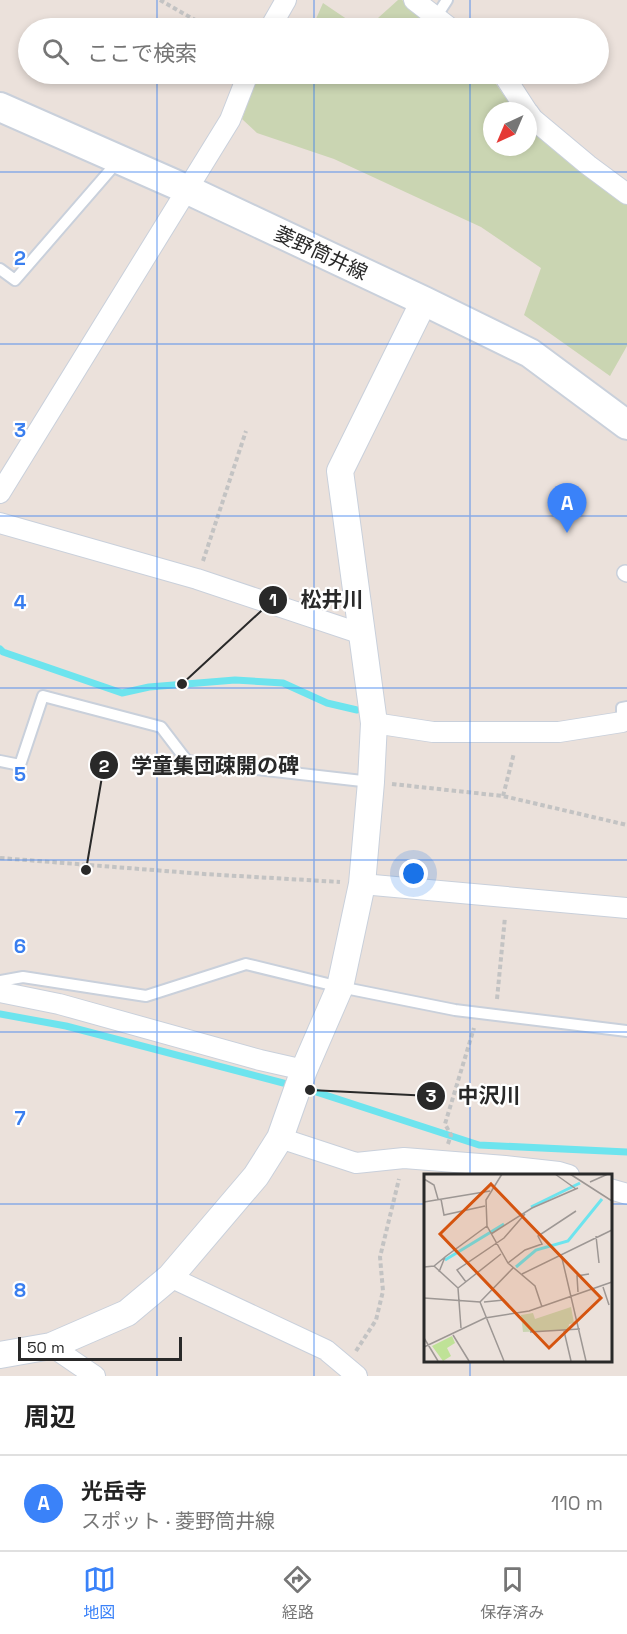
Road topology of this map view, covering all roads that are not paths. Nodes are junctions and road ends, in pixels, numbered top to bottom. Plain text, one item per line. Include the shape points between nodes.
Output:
1 (286, 0) edge
2 (414, 0) edge
3 (447, 0) edge
4 (276, 18) edge
5 (437, 18) edge
6 (444, 18) edge
7 (244, 84) edge
8 (510, 84) edge
9 (521, 102) edge
10 (0, 107) edge
11 (537, 122) edge
12 (119, 160) junction
13 (186, 189) junction
14 (627, 194) edge
15 (0, 269) edge
16 (424, 301) junction
17 (627, 425) edge
18 (0, 493) edge
19 (0, 523) edge
20 (362, 634) junction
21 (625, 714) edge
22 (374, 719) junction
23 (0, 761) edge
24 (371, 782) junction
25 (362, 884) junction
26 (627, 908) edge
27 (0, 981) edge
28 (340, 987) junction
29 (0, 992) edge
30 (627, 1031) edge
31 (304, 1071) junction
32 (280, 1138) junction
33 (564, 1174) edge
34 (612, 1190) edge
35 (627, 1194) edge
36 (170, 1277) junction
37 (51, 1346) junction
38 (0, 1355) edge
39 (352, 1371) edge
40 (95, 1376) edge

1 - 4 street
2 - 5 street
3 - 6 lane
7 - 13 street via 230,120
8 - 9 street
10 - 12 main road, 菱野筒井線
11 - 14 street
12 - 13 main road, 菱野筒井線
12 - 15 lane via 15,280
13 - 16 main road, 菱野筒井線
13 - 18 street
16 - 17 main road, 菱野筒井線 via 530,353
16 - 20 street via 340,471
19 - 20 street via 197,579
20 - 22 street
21 - 22 street via 559,732 433,732
22 - 24 street
23 - 24 lane via 20,765 43,696 161,727 187,761
24 - 25 street
25 - 26 street
25 - 28 street
27 - 28 lane via 23,977 146,996 246,964
28 - 30 lane via 455,1010
28 - 31 street
29 - 31 street via 59,1004
31 - 32 street
32 - 33 street via 356,1163 404,1158
32 - 36 street via 256,1176
34 - 35 street
36 - 37 street via 127,1313
36 - 39 street via 326,1350
37 - 38 street
37 - 40 street

